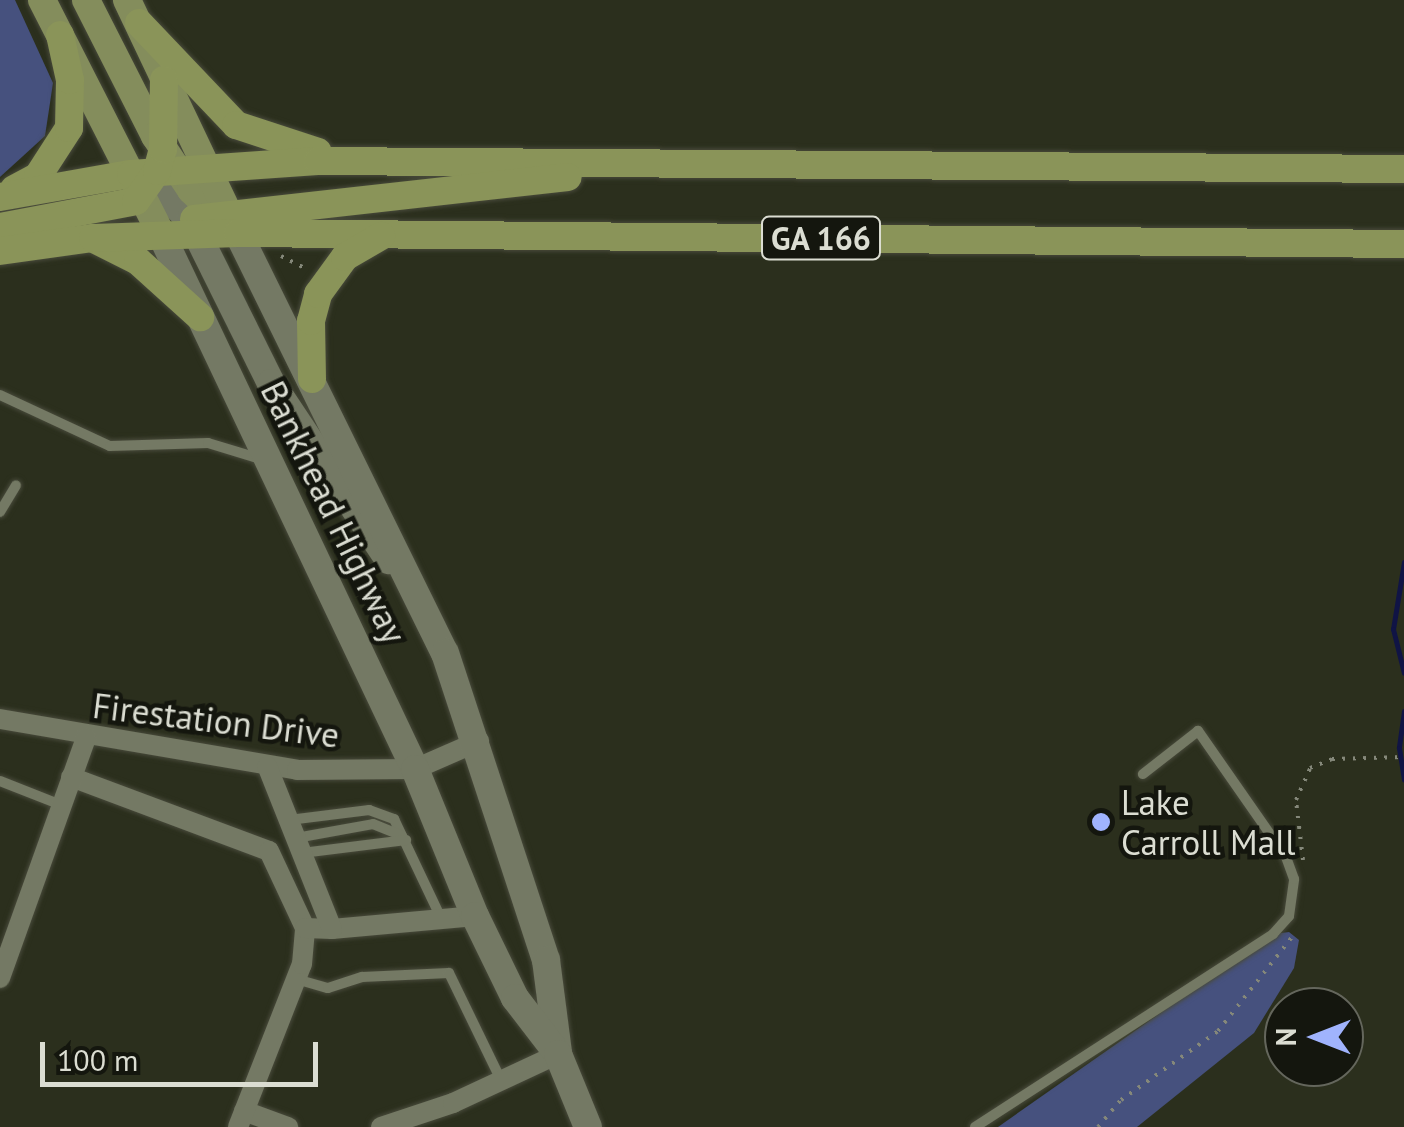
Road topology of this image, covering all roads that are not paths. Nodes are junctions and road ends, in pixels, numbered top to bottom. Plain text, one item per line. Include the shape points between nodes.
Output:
1 (42, 0) edge
2 (86, 0) edge
3 (133, 12) edge
4 (60, 36) junction
5 (164, 80) junction
6 (348, 161) junction
7 (728, 164) junction
8 (206, 166) junction
9 (1404, 169) edge
10 (153, 174) junction
11 (0, 197) edge
12 (214, 223) junction
13 (0, 227) edge
14 (161, 234) junction
15 (383, 235) junction
16 (93, 238) junction
17 (1404, 244) edge
18 (0, 252) edge
19 (200, 317) junction
20 (312, 379) junction
21 (0, 395) edge
22 (269, 462) junction
23 (16, 484) dead end
24 (0, 512) edge
25 (435, 628) junction
26 (0, 720) edge
27 (86, 738) junction
28 (479, 741) junction
29 (267, 766) junction
30 (415, 769) junction
31 (1143, 774) dead end
32 (71, 777) junction
33 (0, 781) edge
34 (61, 805) junction
35 (295, 837) junction
36 (407, 840) junction
37 (475, 916) junction
38 (442, 919) junction
39 (305, 928) junction
40 (332, 929) junction
41 (0, 978) edge
42 (296, 979) junction
43 (558, 1054) junction
44 (500, 1078) junction
45 (241, 1119) edge
46 (288, 1127) edge
47 (381, 1127) edge
48 (588, 1127) edge
49 (975, 1127) edge

1 - 4 main road, Bankhead Highway
2 - 10 main road
3 - 5 main road, Bankhead Highway
3 - 6 highway, GA 166 via 236,125
4 - 10 main road, Bankhead Highway
4 - 11 highway via 70,80 70,128 38,176
5 - 8 main road, Bankhead Highway
5 - 10 highway
6 - 7 highway, GA 166
6 - 8 highway
7 - 9 highway, GA 166
7 - 12 highway
8 - 10 highway
8 - 12 main road, Bankhead Highway
10 - 11 highway
10 - 12 main road
10 - 13 highway via 127,205
10 - 14 main road, Bankhead Highway
12 - 14 highway
12 - 15 highway, GA 166
12 - 20 main road, Bankhead Highway
12 - 25 main road via 271,383
14 - 16 highway
14 - 19 main road, Bankhead Highway
15 - 17 highway, GA 166
15 - 20 highway via 345,257 324,282 311,321
16 - 18 highway
16 - 19 highway via 138,260
19 - 22 main road, Bankhead Highway
20 - 25 main road, Bankhead Highway
21 - 22 lane via 110,446 208,443
22 - 30 main road, Bankhead Highway
23 - 24 lane
25 - 28 main road, Bankhead Highway
26 - 27 street, Firestation Drive
27 - 29 street, Firestation Drive
27 - 32 street
28 - 30 street, Firestation Drive
28 - 43 main road, Bankhead Highway via 546,960
29 - 30 street, Firestation Drive
29 - 35 street
30 - 37 main road, Bankhead Highway
31 - 49 lane via 1198,731 1286,857 1294,879 1289,916 1273,934
32 - 34 street
32 - 39 street via 269,851
33 - 34 lane
34 - 41 street
35 - 36 lane
35 - 36 lane via 373,824
35 - 36 lane via 369,810 394,819
35 - 40 street
36 - 38 lane
37 - 38 street
37 - 43 main road, Bankhead Highway via 515,998
38 - 40 street
39 - 40 street
39 - 42 street
42 - 44 lane via 328,988 362,977 449,973
42 - 45 street
43 - 44 street
43 - 48 main road, Bankhead Highway
44 - 47 street via 453,1103
45 - 46 street

